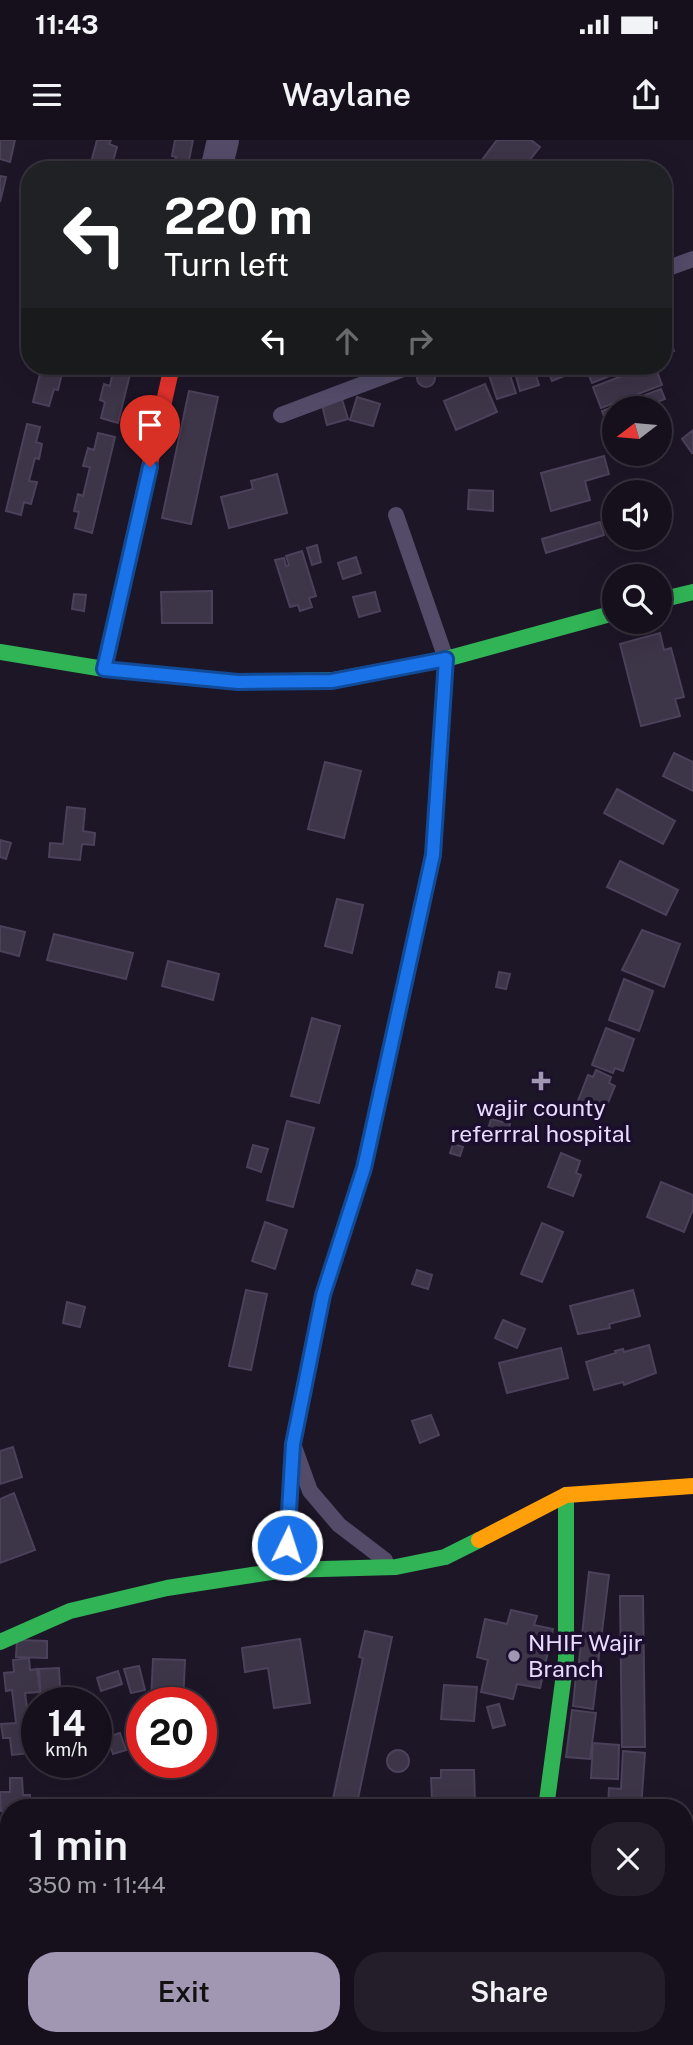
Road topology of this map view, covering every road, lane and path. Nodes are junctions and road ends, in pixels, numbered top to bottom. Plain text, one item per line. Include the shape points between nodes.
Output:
1 (223, 140) edge
2 (218, 161) edge
3 (693, 259) edge
4 (672, 267) edge
5 (170, 375) edge
6 (387, 375) edge
7 (281, 415) dead end
8 (396, 515) dead end
9 (693, 592) edge
10 (672, 597) edge
11 (602, 616) edge
12 (0, 652) edge
13 (446, 659) junction
14 (104, 669) junction
15 (293, 1444) junction
16 (693, 1486) edge
17 (566, 1495) junction
18 (396, 1567) junction
19 (285, 1570) junction
20 (0, 1642) edge
21 (547, 1799) edge

1 - 2 street
3 - 4 lane
5 - 14 street
6 - 7 lane
8 - 13 lane
9 - 10 street
11 - 13 street
12 - 14 street
13 - 14 street via 332,681 238,682
13 - 15 lane via 433,855 364,1168 323,1295
15 - 18 lane via 310,1491 339,1525
15 - 19 lane
16 - 17 street
17 - 18 street via 445,1557
17 - 21 street via 566,1659
18 - 19 street
19 - 20 street via 167,1588 70,1611

